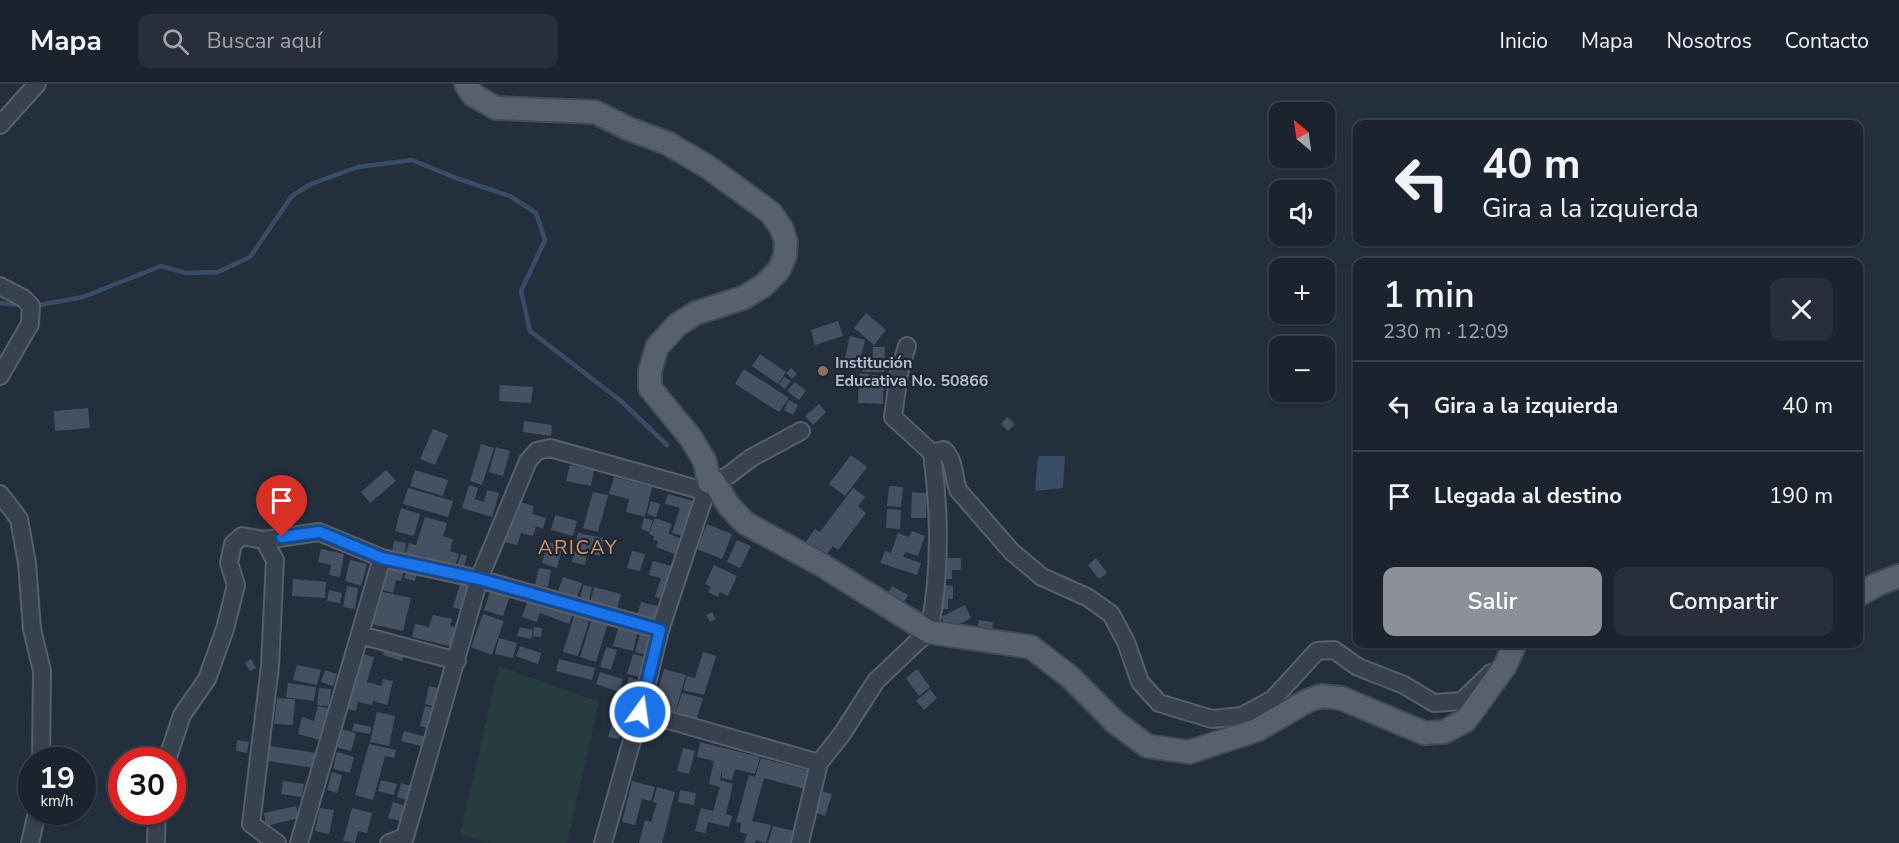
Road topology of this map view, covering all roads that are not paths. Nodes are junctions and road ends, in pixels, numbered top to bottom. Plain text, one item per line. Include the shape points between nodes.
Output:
1 (37, 84) edge
2 (466, 84) edge
3 (0, 125) edge
4 (0, 286) edge
5 (907, 346) dead end
6 (0, 376) edge
7 (801, 431) dead end
8 (932, 453) junction
9 (712, 482) junction
10 (0, 494) edge
11 (264, 540) junction
12 (382, 558) junction
13 (1899, 576) edge
14 (479, 579) junction
15 (1863, 592) edge
16 (660, 630) junction
17 (929, 632) junction
18 (360, 635) junction
19 (1512, 648) edge
20 (1513, 648) edge
21 (457, 661) junction
22 (640, 712) junction
23 (40, 747) edge
24 (171, 747) edge
25 (819, 763) junction
26 (35, 825) edge
27 (157, 825) edge
28 (30, 843) edge
29 (156, 843) edge
30 (277, 843) edge
31 (299, 843) edge
32 (389, 843) edge
33 (603, 843) edge
34 (800, 843) edge

1 - 3 street
2 - 9 main road via 473,95 496,108 595,112 667,143 771,213 782,229 785,256 779,270 743,298 696,313 676,325 657,347 650,371 650,388 691,438
4 - 6 street via 31,306 30,324
5 - 8 street via 898,373 893,417
7 - 9 street
8 - 17 street via 939,530 935,604
8 - 19 street via 944,450 951,458 958,490 1012,552 1042,577 1087,597 1111,614 1140,682 1159,703 1212,719 1242,716 1273,699 1317,651 1334,650 1358,667 1404,685 1434,703 1462,701
9 - 14 street via 697,489 550,448 537,451 528,461
9 - 16 street
9 - 17 main road via 746,523
10 - 23 street via 19,519 27,563 32,629 42,671
11 - 12 street via 320,532
11 - 24 street via 242,536 233,544 229,563 236,585 225,629 207,679 182,716
11 - 30 street via 275,560 271,654 251,824
12 - 14 street
12 - 18 street
13 - 15 main road
14 - 16 street
14 - 21 street
16 - 22 street
17 - 20 main road via 1031,647 1147,746 1189,752 1257,730 1321,696 1341,698 1424,733 1444,732 1466,720
17 - 25 street via 876,681
18 - 21 street
18 - 31 street
21 - 32 street via 405,837
22 - 25 street
22 - 33 street
25 - 34 street
26 - 28 street
27 - 29 street

